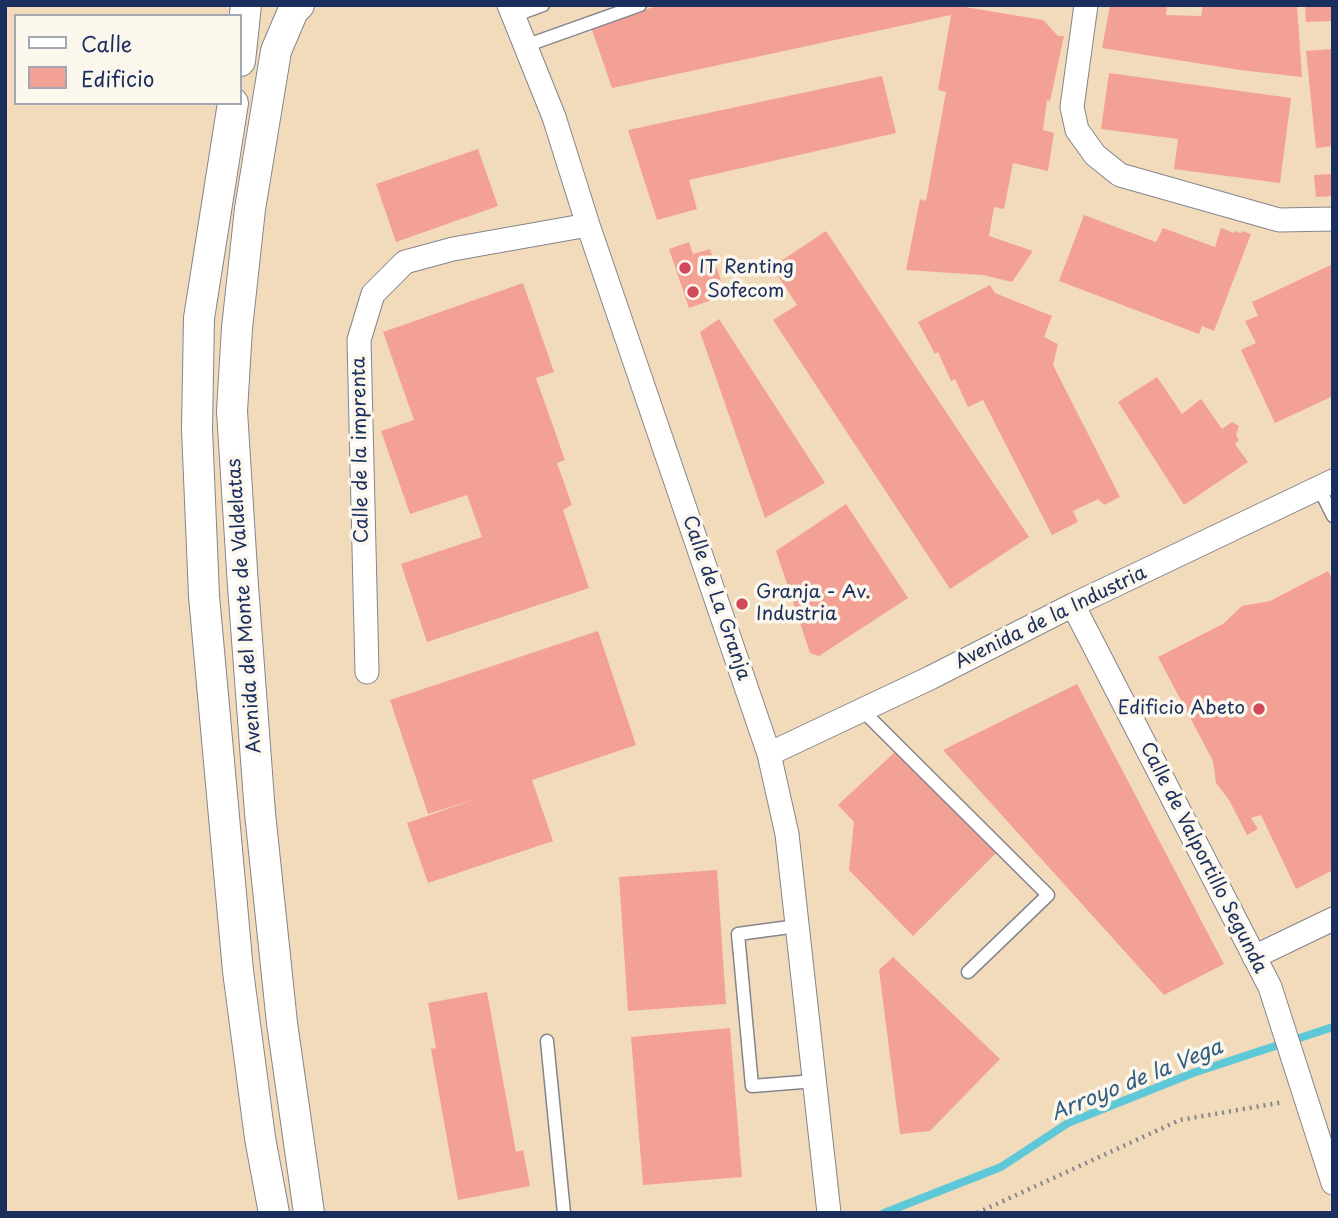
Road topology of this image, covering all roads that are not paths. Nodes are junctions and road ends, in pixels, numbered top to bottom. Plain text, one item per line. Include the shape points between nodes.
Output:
1 (246, 5) edge
2 (299, 5) edge
3 (542, 5) edge
4 (640, 5) edge
5 (1086, 5) edge
6 (511, 11) edge
7 (242, 42) edge
8 (525, 46) junction
9 (233, 105) edge
10 (1333, 219) edge
11 (589, 225) junction
12 (1326, 484) edge
13 (1333, 516) edge
14 (1073, 605) junction
15 (367, 672) dead end
16 (862, 710) junction
17 (769, 754) junction
18 (1333, 919) edge
19 (797, 926) junction
20 (1254, 957) junction
21 (968, 972) dead end
22 (547, 1041) dead end
23 (815, 1081) junction
24 (1333, 1182) edge
25 (273, 1212) edge
26 (309, 1213) edge
27 (564, 1213) edge
28 (829, 1213) edge

1 - 7 street
2 - 26 street, Avenida del Monte de Valdelatas via 276,51 250,209 232,411 260,813 282,1023
3 - 6 lane
4 - 8 lane
5 - 10 street via 1072,107 1077,130 1095,155 1120,175 1279,220
6 - 8 street, Calle de La Granja
8 - 11 street, Calle de La Granja
9 - 25 street, Avenida del Monte de Valdelatas via 199,318 197,429 204,596 238,971
11 - 15 street, Calle de la imprenta via 405,262 373,294 359,340
11 - 17 street, Calle de La Granja
12 - 13 lane
12 - 14 street, Avenida de la Industria
14 - 16 street, Avenida de la Industria
14 - 20 street, Calle de Valportillo Segunda
16 - 17 street, Avenida de la Industria
16 - 21 lane via 1048,895
17 - 19 street, Calle de La Granja via 787,834
18 - 20 street
19 - 23 street, Calle de La Granja
19 - 23 lane via 738,934 752,1086
20 - 24 street, Calle de Valportillo Segunda via 1270,987
22 - 27 lane
23 - 28 street, Calle de La Granja

